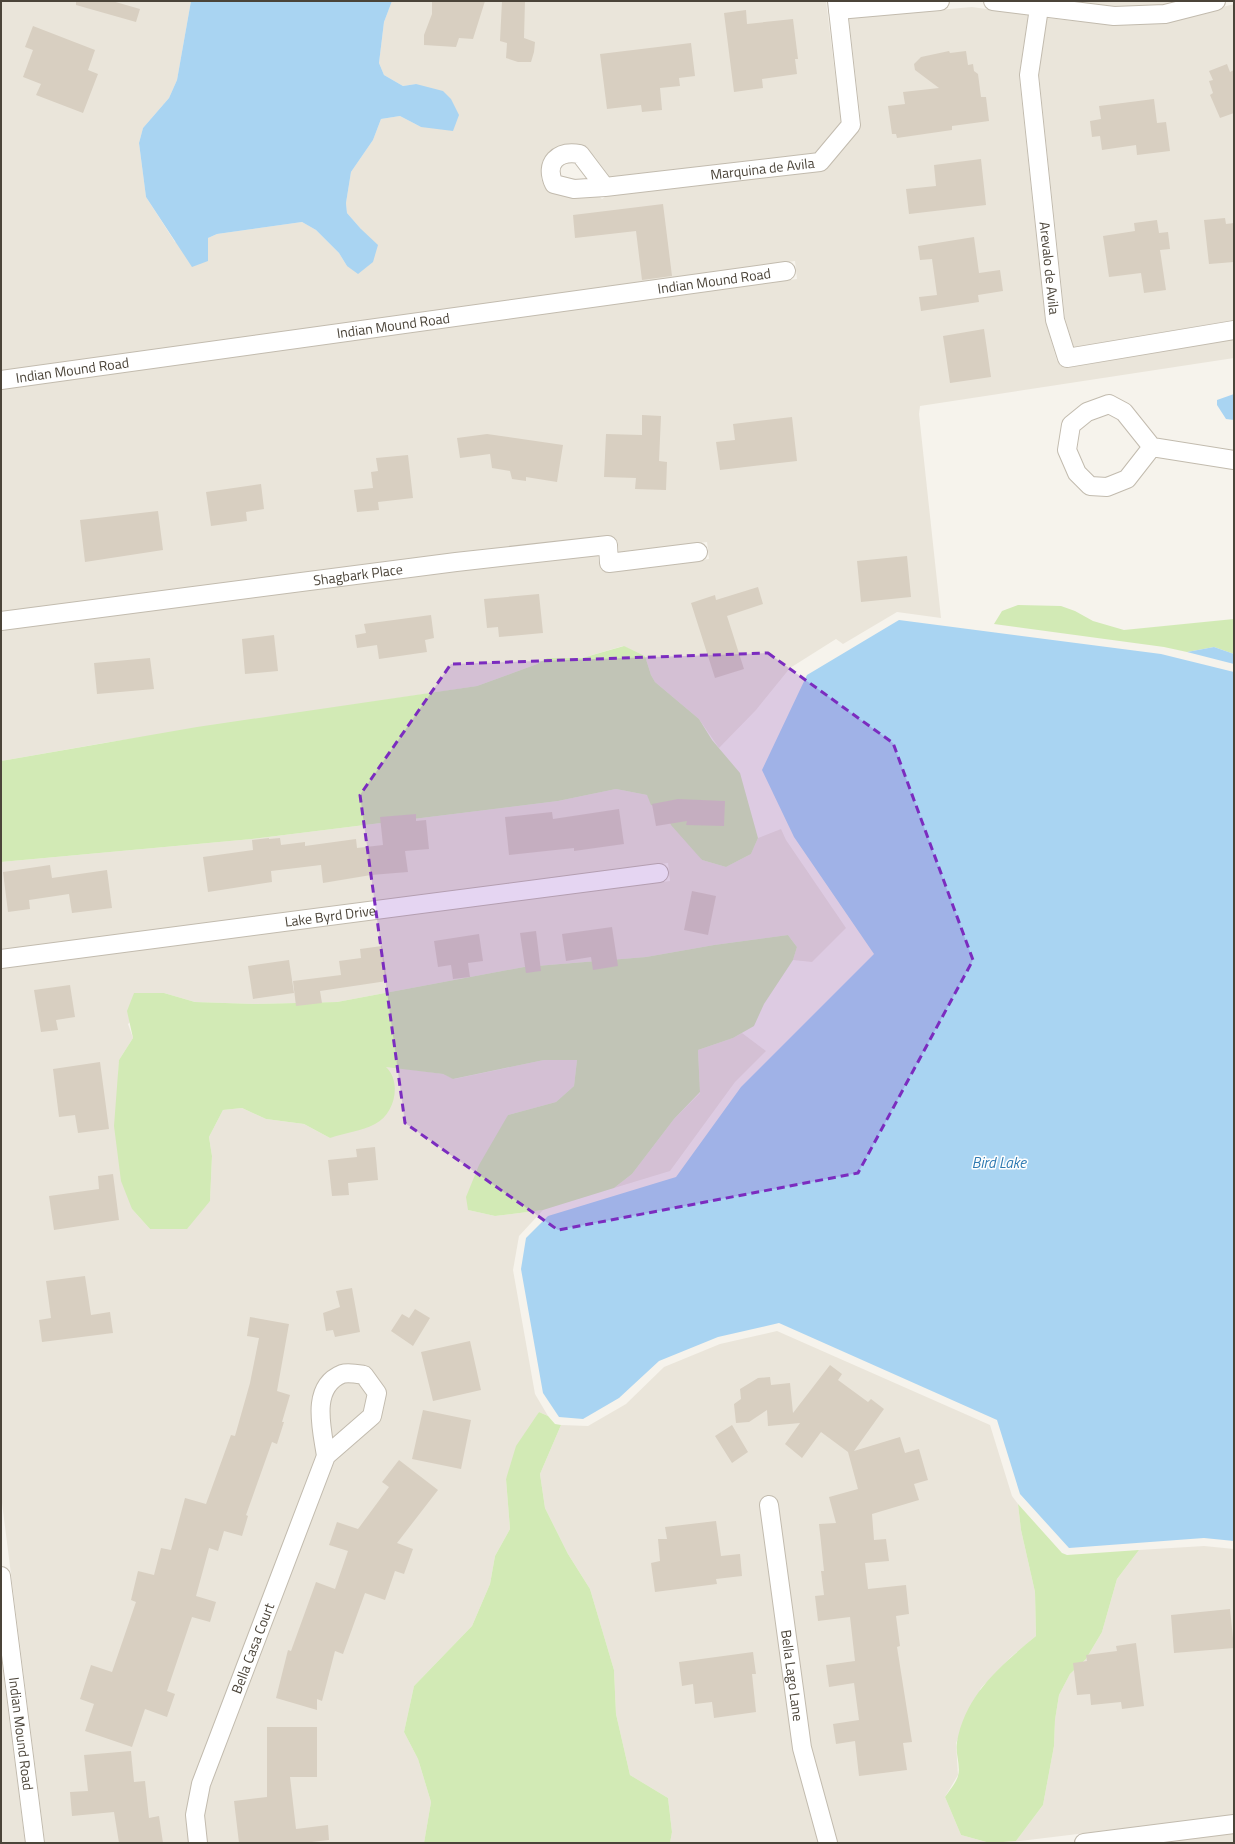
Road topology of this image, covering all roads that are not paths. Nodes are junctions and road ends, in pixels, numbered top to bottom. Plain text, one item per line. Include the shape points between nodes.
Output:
1 (940, 1) edge
2 (993, 1) edge
3 (1216, 1) edge
4 (837, 6) edge
5 (1039, 8) junction
6 (605, 187) dead end
7 (786, 271) dead end
8 (1234, 330) edge
9 (1, 380) edge
10 (1152, 447) junction
11 (1234, 460) edge
12 (698, 552) dead end
13 (1, 621) edge
14 (659, 873) dead end
15 (1, 959) edge
16 (326, 1456) dead end
17 (769, 1505) dead end
18 (1, 1576) edge
19 (1234, 1824) edge
20 (35, 1843) edge
21 (198, 1843) edge
22 (828, 1843) edge
23 (1084, 1843) edge

1 - 4 street
2 - 5 street
3 - 5 street via 1165,14 1114,16
4 - 6 street, Marquina de Avila via 851,125 820,162
5 - 8 street, Arevalo de Avila via 1029,75 1055,320 1067,358
7 - 9 street, Indian Mound Road
10 - 10 street via 1127,479 1107,487 1090,486 1077,473 1066,450 1071,425 1086,412 1109,404 1124,412
10 - 11 street
12 - 13 street, Shagbark Place via 609,563 608,545 456,562
14 - 15 street, Lake Byrd Drive
16 - 21 street, Bella Casa Court via 201,1784 195,1814
17 - 22 street, Bella Lago Lane via 802,1748
18 - 20 street, Indian Mound Road
19 - 23 street

